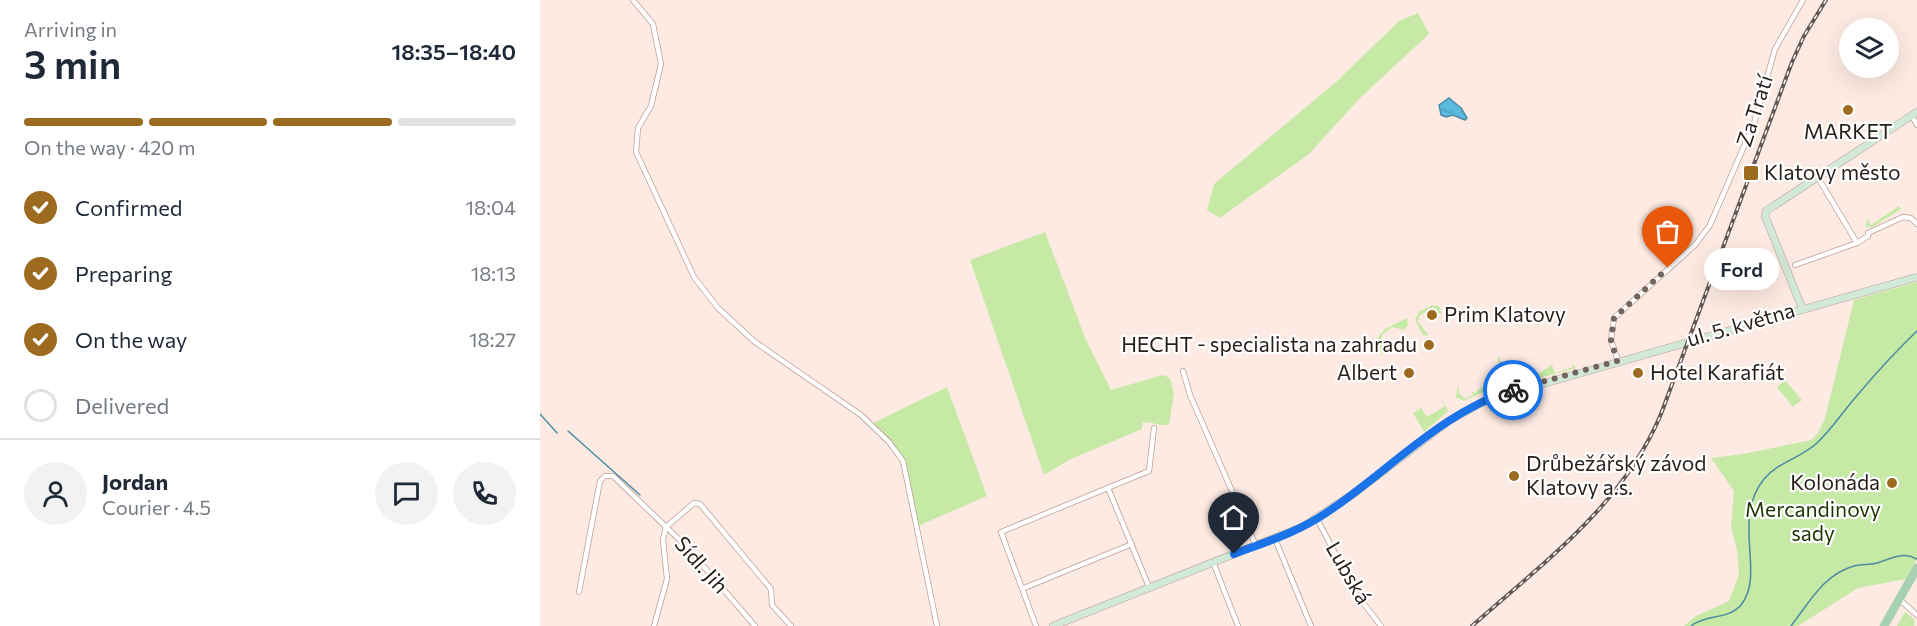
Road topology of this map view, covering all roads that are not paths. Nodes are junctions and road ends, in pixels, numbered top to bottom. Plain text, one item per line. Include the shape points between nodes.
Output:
1 (633, 0) edge
2 (1803, 0) edge
3 (1914, 114) edge
4 (1917, 125) edge
5 (1817, 176) junction
6 (1917, 225) edge
7 (1857, 243) junction
8 (1795, 265) dead end
9 (1917, 277) edge
10 (1802, 308) junction
11 (1617, 361) junction
12 (1183, 371) dead end
13 (1154, 428) dead end
14 (1108, 488) junction
15 (1317, 519) junction
16 (666, 527) junction
17 (1275, 539) junction
18 (1131, 544) junction
19 (1256, 546) junction
20 (1213, 562) junction
21 (1917, 568) edge
22 (1149, 587) junction
23 (1024, 588) junction
24 (579, 592) dead end
25 (1899, 598) junction
26 (1917, 615) edge
27 (654, 626) edge
28 (755, 626) edge
29 (791, 626) edge
30 (937, 626) edge
31 (1036, 626) edge
32 (1054, 626) edge
33 (1238, 626) edge
34 (1311, 626) edge
35 (1382, 626) edge
36 (1884, 626) edge

1 - 30 street via 652,24 661,64 651,106 638,128 636,152 694,277 718,308 755,342 861,415 903,461
2 - 11 street, Za Tratí via 1775,49 1754,123 1710,225 1695,245 1614,318 1611,340
3 - 4 street
3 - 5 street
5 - 7 street
5 - 10 street via 1768,208 1765,214
6 - 7 street via 1911,218 1903,217 1868,233
7 - 8 street
9 - 10 street, ul. 5. května
10 - 11 street, ul. 5. května
11 - 15 street, ul. 5. května via 1478,403
12 - 19 street via 1190,396
13 - 14 street via 1149,471
14 - 18 street
14 - 23 street via 1001,532
15 - 17 street, ul. 5. května
15 - 35 street, Lubská via 1357,594
16 - 24 street via 616,478 602,478
16 - 27 street, Sídl. Jih via 663,540 667,579
16 - 28 street, Sídl. Jih
16 - 29 street via 694,503 700,504 771,589 772,605
17 - 19 street, ul. 5. května
17 - 34 street
18 - 22 street
18 - 23 street
19 - 20 street, ul. 5. května
20 - 22 street, ul. 5. května
20 - 33 street
21 - 25 main road
22 - 32 street, ul. 5. května
23 - 31 street
25 - 26 street
25 - 36 main road

